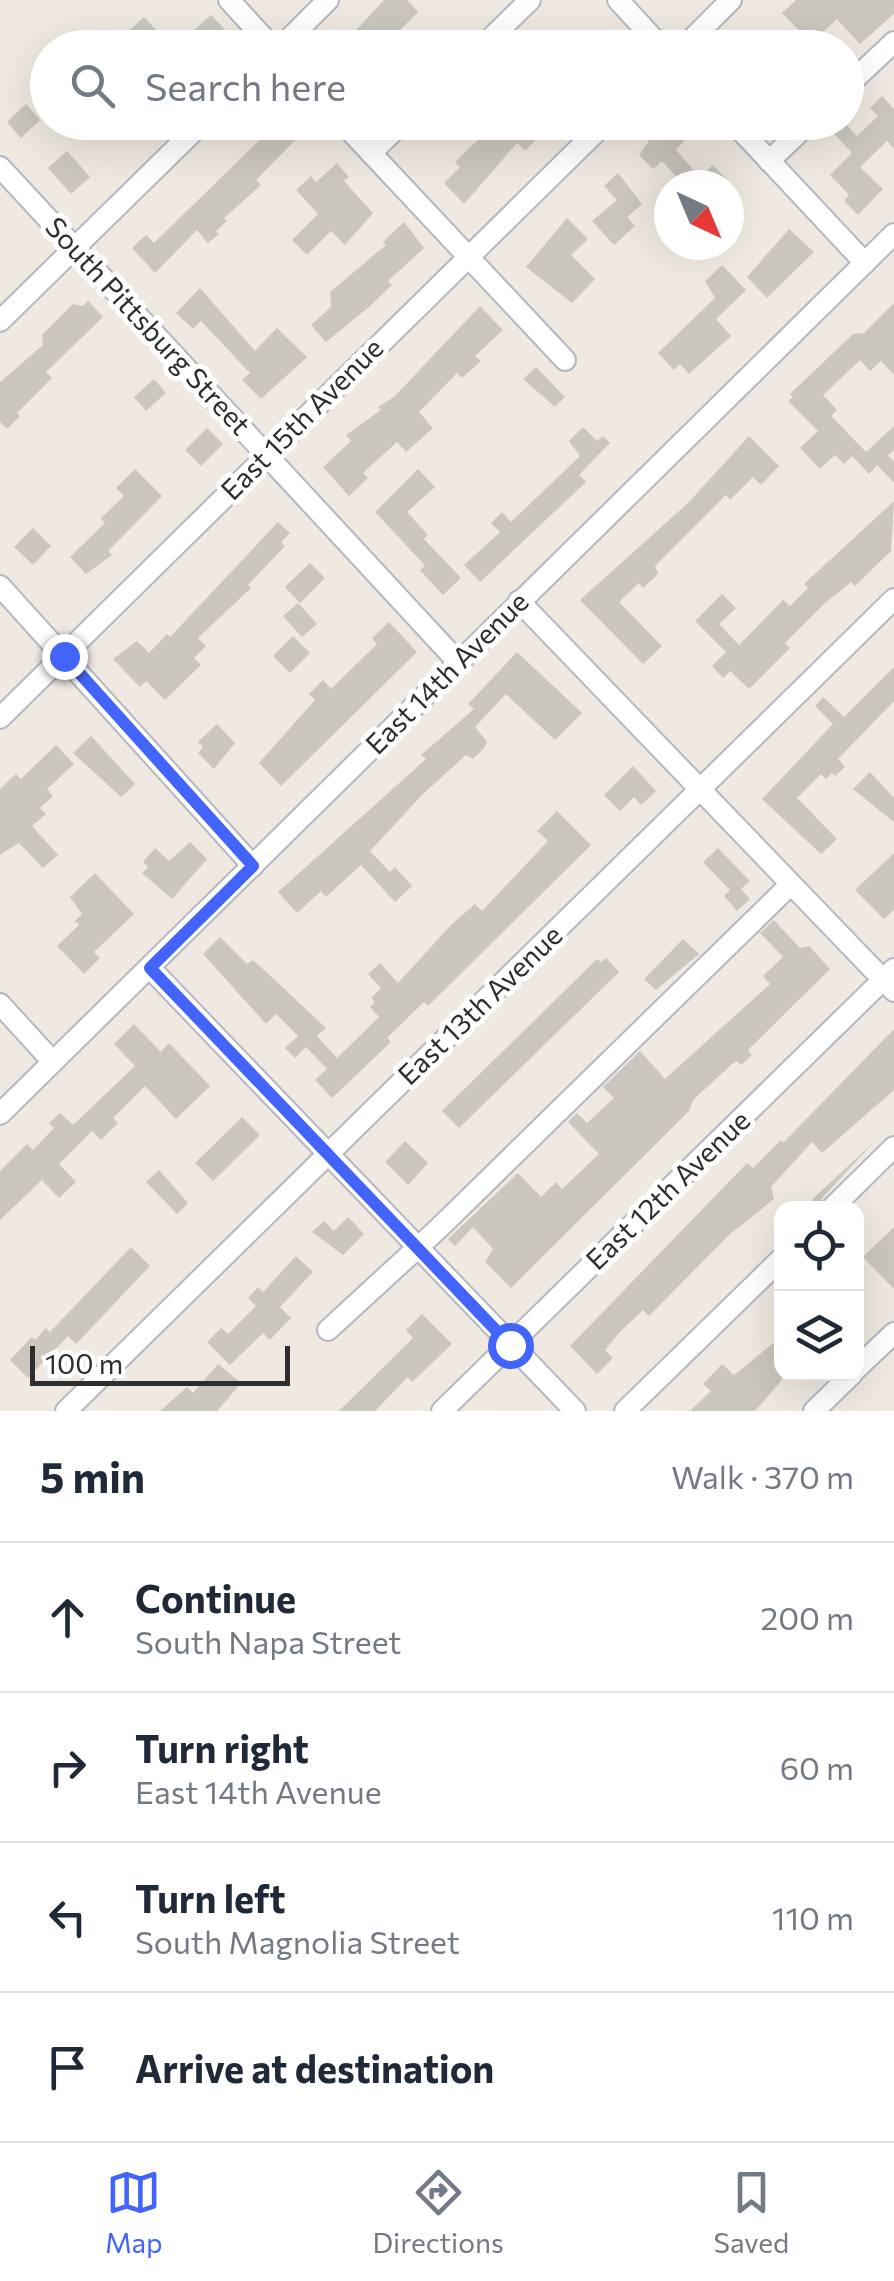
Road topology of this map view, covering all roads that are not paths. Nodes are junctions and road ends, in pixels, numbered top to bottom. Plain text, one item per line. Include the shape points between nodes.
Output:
1 (229, 0) edge
2 (328, 0) edge
3 (530, 0) edge
4 (618, 0) edge
5 (731, 0) edge
6 (258, 30) edge
7 (296, 30) edge
8 (499, 30) edge
9 (646, 30) edge
10 (701, 30) edge
11 (894, 42) edge
12 (864, 70) edge
13 (185, 140) edge
14 (359, 140) edge
15 (384, 140) edge
16 (588, 140) edge
17 (749, 140) edge
18 (791, 140) edge
19 (371, 153) junction
20 (769, 161) junction
21 (0, 168) edge
22 (890, 246) edge
23 (75, 247) junction
24 (468, 257) junction
25 (865, 263) junction
26 (0, 321) edge
27 (565, 360) dead end
28 (266, 454) junction
29 (0, 586) edge
30 (894, 600) edge
31 (520, 601) junction
32 (64, 656) junction
33 (458, 662) junction
34 (0, 718) edge
35 (700, 792) junction
36 (253, 866) junction
37 (790, 885) junction
38 (150, 968) junction
39 (890, 980) edge
40 (0, 1004) edge
41 (53, 1062) junction
42 (0, 1114) edge
43 (894, 1147) edge
44 (328, 1154) junction
45 (839, 1201) edge
46 (416, 1246) junction
47 (774, 1266) edge
48 (328, 1330) dead end
49 (894, 1333) edge
50 (510, 1345) junction
51 (864, 1362) edge
52 (844, 1381) edge
53 (66, 1411) edge
54 (442, 1411) edge
55 (575, 1411) edge
56 (625, 1411) edge
57 (814, 1411) edge

1 - 6 street
2 - 7 street
3 - 8 street
4 - 9 street
5 - 10 street
11 - 12 street
13 - 23 street
14 - 19 street
15 - 19 street
16 - 24 street, East 15th Avenue
17 - 20 street
18 - 20 street
19 - 24 street
20 - 25 street
21 - 23 street, South Pittsburg Street
22 - 25 street, East 14th Avenue
23 - 26 street
23 - 28 street, South Pittsburg Street
24 - 27 street
24 - 28 street, East 15th Avenue
25 - 31 street, East 14th Avenue
28 - 32 street, East 15th Avenue
28 - 33 street, South Pittsburg Street
29 - 32 street
30 - 35 street, East 13th Avenue
31 - 33 street, East 14th Avenue
31 - 35 street
32 - 34 street, East 15th Avenue
32 - 36 street
33 - 36 street, East 14th Avenue
35 - 37 street
35 - 44 street, East 13th Avenue
36 - 38 street, East 14th Avenue
37 - 39 street
37 - 46 street
38 - 41 street, East 14th Avenue
38 - 44 street
39 - 50 street, East 12th Avenue
40 - 41 street
41 - 42 street, East 14th Avenue
43 - 45 street
44 - 46 street
44 - 53 street, East 13th Avenue
46 - 48 street
46 - 50 street
47 - 56 street
49 - 51 street
50 - 54 street, East 12th Avenue
50 - 55 street
52 - 57 street

